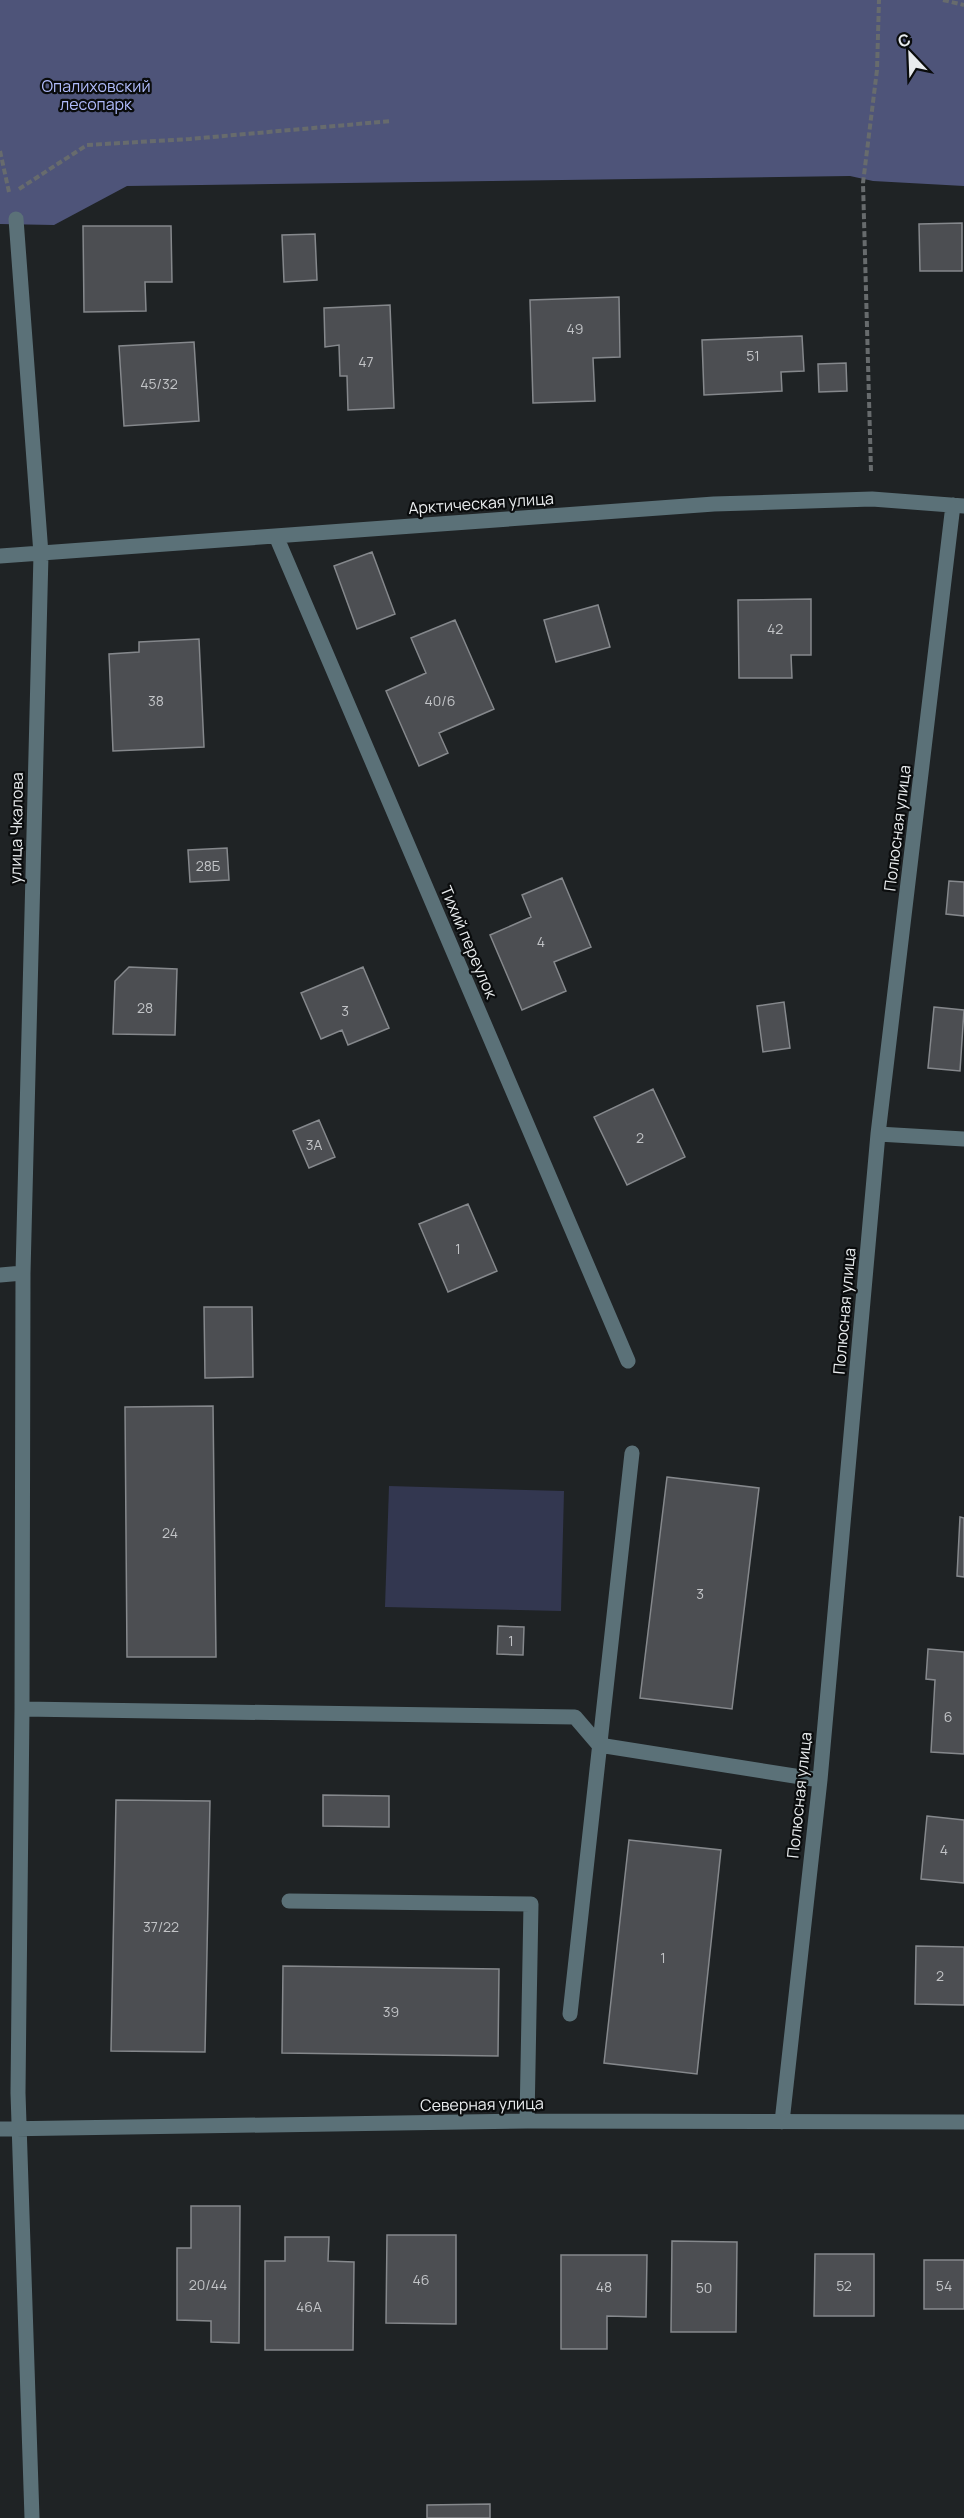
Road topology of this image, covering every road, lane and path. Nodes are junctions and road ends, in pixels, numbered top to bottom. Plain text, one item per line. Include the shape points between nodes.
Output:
1 (879, 0) edge
2 (943, 0) edge
3 (964, 5) edge
4 (391, 121) dead end
5 (0, 151) edge
6 (16, 219) dead end
7 (872, 499) junction
8 (959, 506) edge
9 (276, 536) junction
10 (41, 554) junction
11 (0, 556) edge
12 (878, 1134) junction
13 (964, 1139) edge
14 (23, 1273) junction
15 (0, 1275) edge
16 (628, 1361) dead end
17 (632, 1453) dead end
18 (22, 1709) junction
19 (599, 1745) junction
20 (820, 1780) junction
21 (289, 1901) dead end
22 (570, 2014) dead end
23 (527, 2121) junction
24 (782, 2122) junction
25 (964, 2122) edge
26 (0, 2129) edge
27 (18, 2130) junction
28 (32, 2518) edge

1 - 7 path via 878,70 862,183
2 - 3 path
4 - 5 path via 87,145 9,195
6 - 10 street, улица Чкалова
7 - 8 street, Арктическая улица
7 - 9 street, Арктическая улица via 714,504
8 - 12 street, Полюсная улица
9 - 10 street, Арктическая улица
9 - 16 street, Тихий переулок
10 - 11 street, Арктическая улица
10 - 14 street, улица Чкалова
12 - 13 street
12 - 20 street, Полюсная улица
14 - 15 street
14 - 18 street, улица Чкалова
17 - 19 street
18 - 19 street via 575,1717
18 - 27 street, улица Чкалова
19 - 20 street
19 - 22 street
20 - 24 street, Полюсная улица
21 - 23 street via 531,1904
23 - 24 street, Северная улица
23 - 27 street, Северная улица
24 - 25 street, Северная улица
26 - 27 street, Северная улица
27 - 28 street, улица Чкалова

